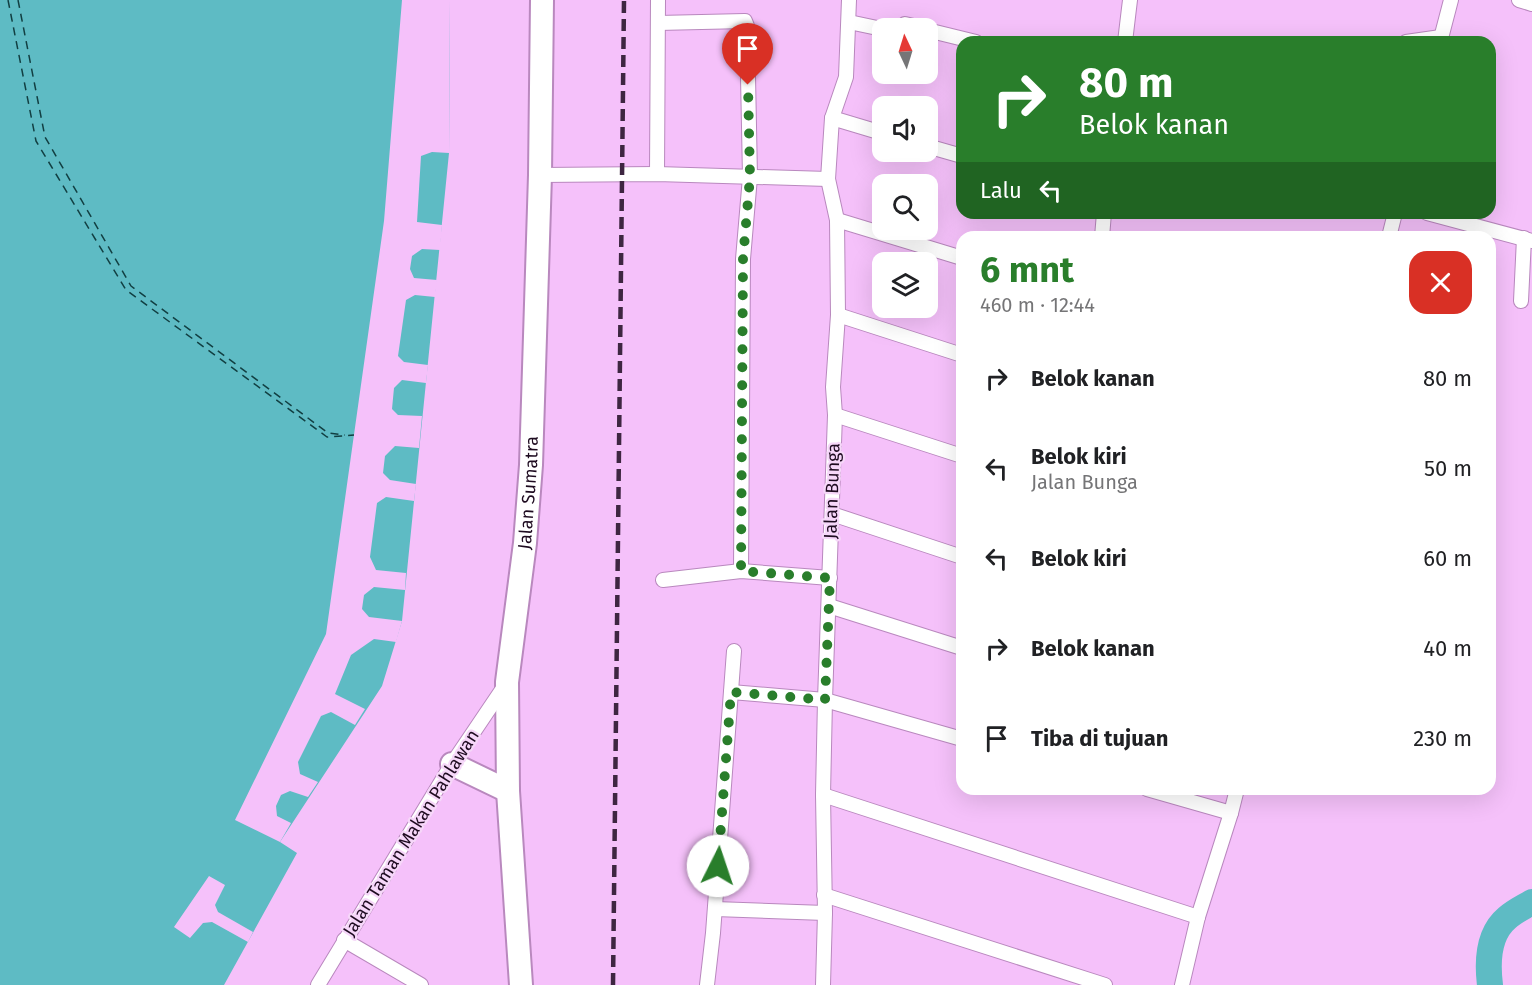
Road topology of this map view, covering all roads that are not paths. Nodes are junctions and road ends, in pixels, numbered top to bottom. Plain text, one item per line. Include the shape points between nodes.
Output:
1 (542, 0) edge
2 (658, 0) edge
3 (849, 0) edge
4 (1130, 0) edge
5 (1451, 0) edge
6 (1519, 0) edge
7 (1532, 4) edge
8 (849, 22) junction
9 (658, 23) junction
10 (872, 27) edge
11 (938, 33) edge
12 (1126, 36) edge
13 (1441, 36) edge
14 (956, 37) edge
15 (832, 118) junction
16 (872, 130) edge
17 (938, 149) edge
18 (956, 154) edge
19 (657, 174) junction
20 (540, 176) junction
21 (750, 177) junction
22 (828, 179) junction
23 (1450, 219) edge
24 (837, 220) junction
25 (1528, 239) edge
26 (956, 256) edge
27 (1521, 301) dead end
28 (838, 315) junction
29 (956, 353) edge
30 (835, 415) junction
31 (956, 454) edge
32 (832, 514) junction
33 (956, 555) edge
34 (741, 571) junction
35 (830, 578) junction
36 (663, 580) dead end
37 (829, 606) junction
38 (956, 646) edge
39 (734, 651) dead end
40 (507, 682) junction
41 (731, 692) junction
42 (825, 700) junction
43 (956, 737) edge
44 (452, 764) junction
45 (508, 792) junction
46 (823, 795) junction
47 (1169, 795) edge
48 (1236, 795) edge
49 (1231, 813) junction
50 (824, 895) junction
51 (715, 909) junction
52 (825, 913) junction
53 (1198, 917) junction
54 (344, 940) junction
55 (826, 984) edge
56 (318, 985) edge
57 (421, 985) edge
58 (521, 985) edge
59 (707, 985) edge
60 (1105, 985) edge
61 (1182, 985) edge

1 - 20 highway, Jalan Sumatra
2 - 9 street
3 - 8 street, Jalan Bunga
4 - 12 street
5 - 13 street
6 - 7 street
8 - 10 street
8 - 15 street, Jalan Bunga via 846,77
9 - 19 street
9 - 21 street via 746,22
11 - 14 street
15 - 16 street
15 - 22 street, Jalan Bunga
17 - 18 street
19 - 20 street
19 - 21 street
20 - 40 highway, Jalan Sumatra via 531,465
21 - 22 street
21 - 34 street via 743,259
22 - 24 street, Jalan Bunga
23 - 25 street
24 - 26 street
24 - 28 street, Jalan Bunga
25 - 27 street
28 - 29 street
28 - 30 street, Jalan Bunga
30 - 31 street
30 - 32 street, Jalan Bunga
32 - 33 street
32 - 35 street, Jalan Bunga
34 - 35 street
34 - 36 street
35 - 37 street, Jalan Bunga
37 - 38 street
37 - 42 street, Jalan Bunga
39 - 41 street
40 - 44 street, Jalan Taman Makan Pahlawan
40 - 45 highway, Jalan Sumatra
41 - 42 street
41 - 51 street
42 - 43 street
42 - 46 street, Jalan Bunga
44 - 45 highway
44 - 54 street, Jalan Taman Makan Pahlawan
45 - 58 highway, Jalan Sumatra
46 - 50 street, Jalan Bunga
46 - 53 street
47 - 49 street
48 - 49 street
49 - 53 street
50 - 52 street, Jalan Bunga
50 - 60 street
51 - 52 street
51 - 59 street
52 - 55 street, Jalan Bunga
53 - 61 street
54 - 56 street, Jalan Taman Makan Pahlawan
54 - 57 street

